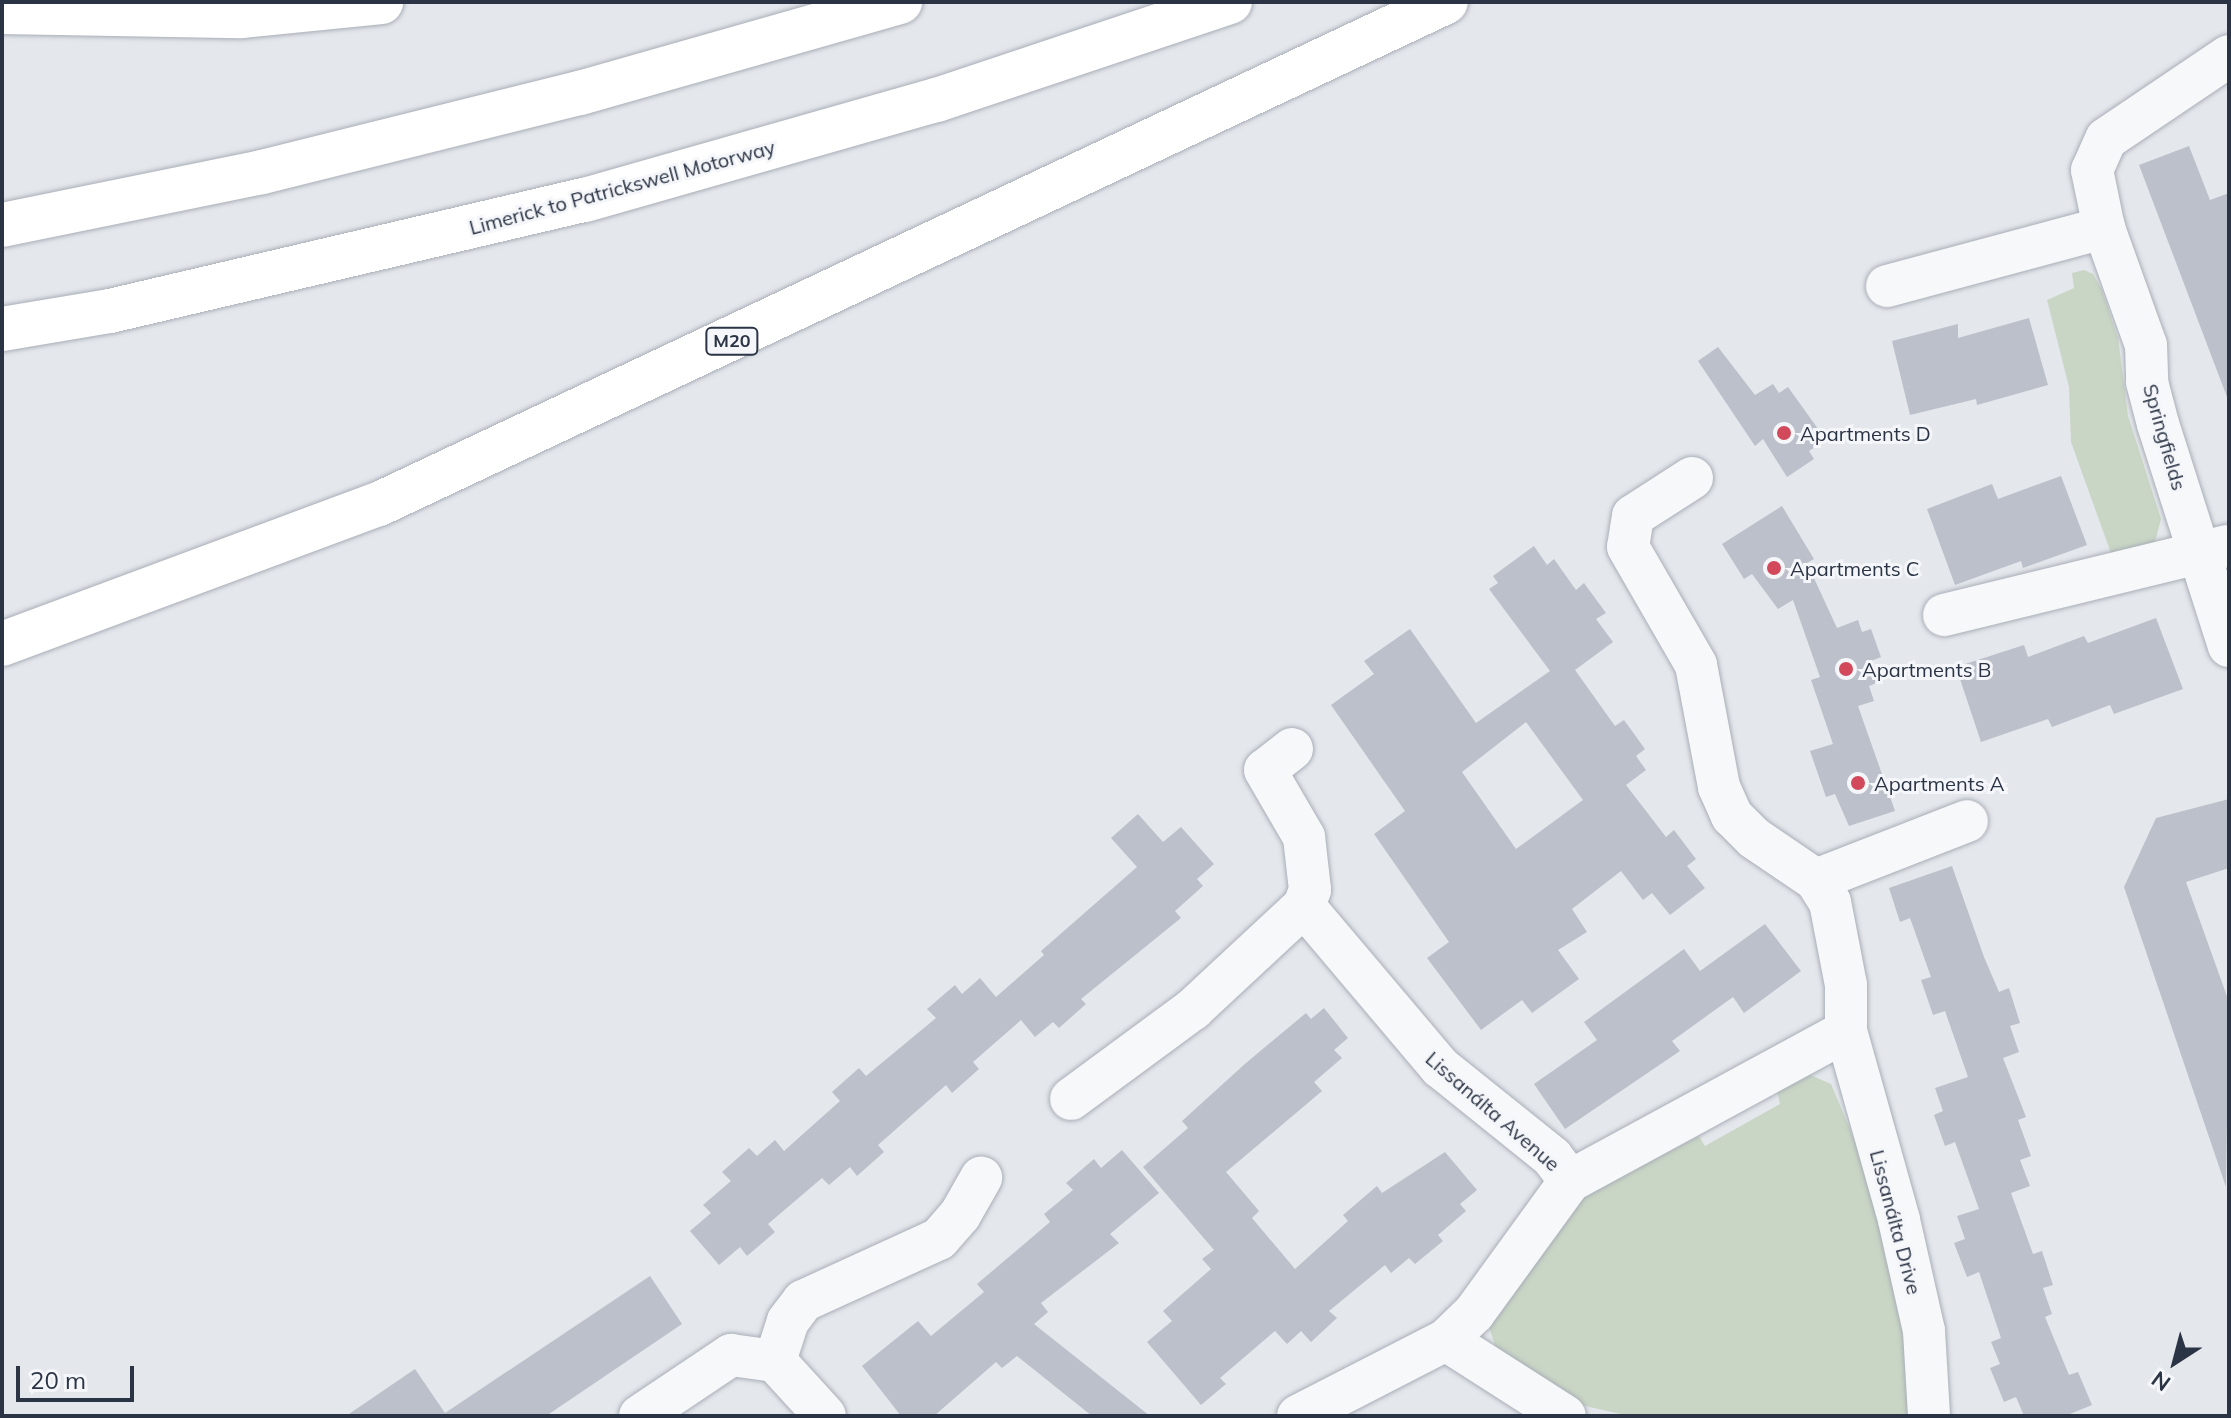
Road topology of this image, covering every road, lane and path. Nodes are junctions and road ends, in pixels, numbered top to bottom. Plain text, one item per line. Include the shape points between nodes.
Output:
1 (381, 2) edge
2 (900, 2) edge
3 (1230, 2) edge
4 (1446, 2) edge
5 (2, 12) edge
6 (2229, 56) edge
7 (2, 225) edge
8 (2104, 228) junction
9 (1887, 286) dead end
10 (2, 329) edge
11 (1692, 478) dead end
12 (2216, 550) edge
13 (1944, 615) dead end
14 (2, 644) edge
15 (2229, 646) edge
16 (1292, 749) dead end
17 (1967, 821) dead end
18 (1816, 880) junction
19 (1304, 906) junction
20 (1846, 1031) junction
21 (1071, 1099) dead end
22 (981, 1178) dead end
23 (1570, 1181) junction
24 (1446, 1340) junction
25 (775, 1361) junction
26 (640, 1416) edge
27 (825, 1416) edge
28 (1298, 1416) edge
29 (1565, 1416) edge
30 (1929, 1416) edge

1 - 5 highway via 241,16
2 - 7 highway via 535,105 262,172
3 - 10 highway, Limerick to Patrickswell Motorway via 937,100 585,200 110,311
4 - 14 highway, M20 via 379,504
6 - 8 street, Springfields via 2106,139 2092,170
8 - 9 street
8 - 12 street, Springfields via 2146,345 2147,382
11 - 18 street via 1633,516 1628,547 1696,665 1715,772 1732,816 1754,838
12 - 13 street
12 - 15 street, Springfields
16 - 19 street via 1265,770 1304,837 1310,890
17 - 18 street
18 - 20 street, Lissanálta Drive via 1839,930
19 - 21 street via 1193,1009
19 - 23 street, Lissanálta Avenue via 1448,1076 1552,1157
20 - 23 street
20 - 30 street, Lissanálta Drive via 1924,1331
22 - 25 street via 939,1239 803,1301 788,1321
23 - 24 street, Lissanálta Avenue via 1474,1313
24 - 28 street, Lissanálta Avenue
24 - 29 street
25 - 26 street via 731,1355
25 - 27 street

